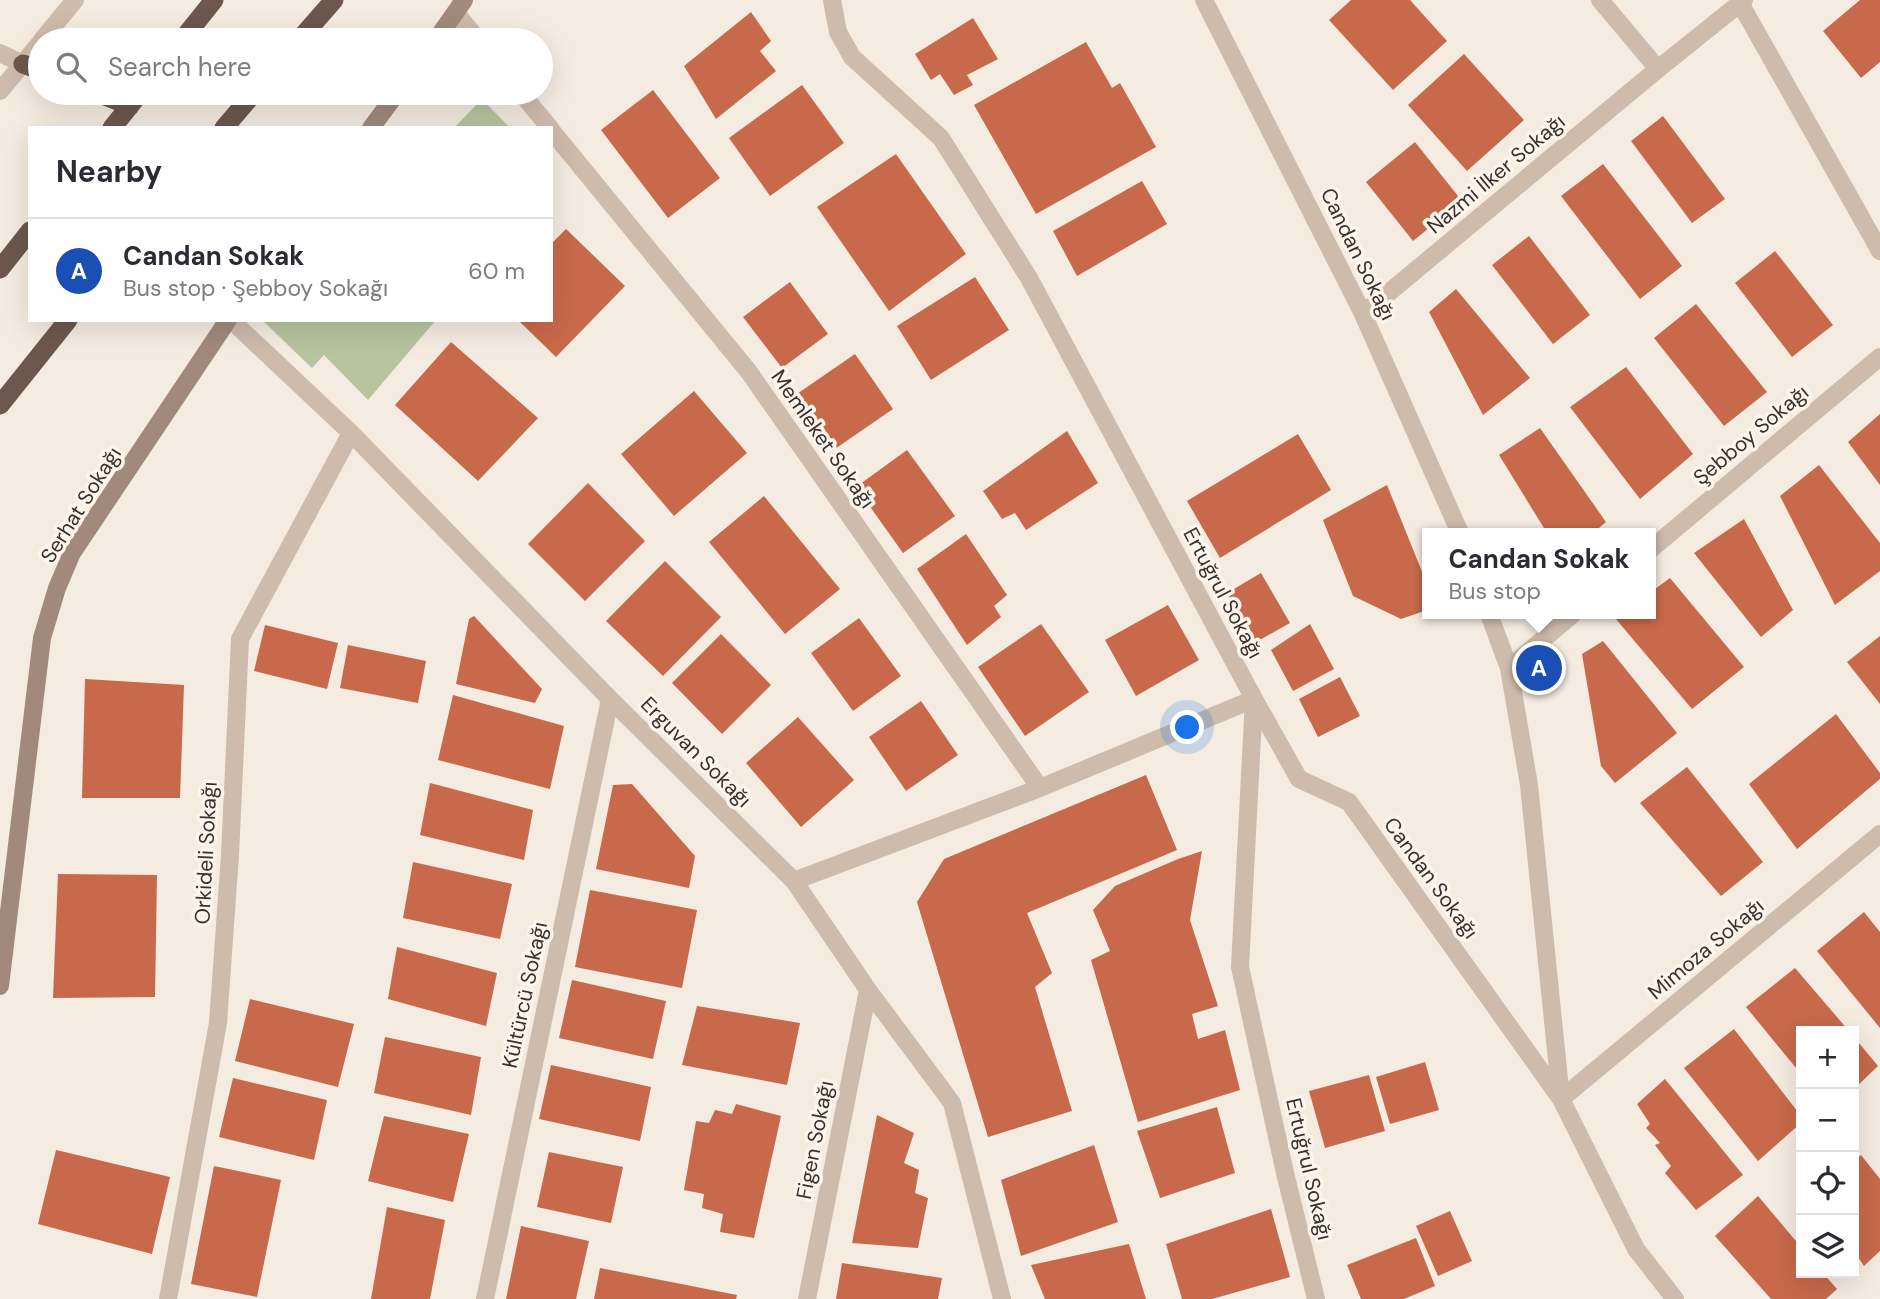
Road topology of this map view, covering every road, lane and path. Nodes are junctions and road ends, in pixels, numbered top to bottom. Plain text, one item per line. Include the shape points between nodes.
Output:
1 (75, 0) edge
2 (214, 0) edge
3 (334, 0) edge
4 (832, 0) edge
5 (1204, 0) edge
6 (1600, 0) edge
7 (1742, 2) edge
8 (460, 7) edge
9 (52, 28) edge
10 (192, 28) edge
11 (310, 28) edge
12 (445, 28) edge
13 (471, 28) edge
14 (0, 53) edge
15 (28, 65) edge
16 (1658, 69) junction
17 (28, 70) edge
18 (0, 91) edge
19 (130, 105) edge
20 (244, 105) edge
21 (388, 105) edge
22 (531, 105) edge
23 (114, 126) edge
24 (226, 126) edge
25 (372, 126) edge
26 (548, 126) edge
27 (553, 133) edge
28 (28, 234) edge
29 (1880, 251) edge
30 (0, 269) edge
31 (1363, 314) junction
32 (66, 322) edge
33 (229, 322) edge
34 (232, 322) edge
35 (1880, 357) edge
36 (22, 378) junction
37 (0, 405) edge
38 (0, 412) edge
39 (351, 433) junction
40 (1458, 528) edge
41 (1656, 545) edge
42 (1491, 619) edge
43 (1567, 619) edge
44 (1509, 668) junction
45 (610, 699) junction
46 (1254, 699) junction
47 (1040, 788) junction
48 (1880, 834) edge
49 (794, 881) junction
50 (0, 986) edge
51 (868, 990) junction
52 (1561, 1099) junction
53 (168, 1299) edge
54 (485, 1299) edge
55 (807, 1299) edge
56 (1002, 1299) edge
57 (1316, 1299) edge
58 (1675, 1299) edge

1 - 9 street
2 - 10 highway
3 - 11 highway
4 - 46 street, Ertuğrul Sokağı via 838,32 852,57 941,138 1029,278
5 - 31 street, Candan Sokağı
6 - 16 street
7 - 16 street, Nazmi İlker Sokağı
7 - 29 street
8 - 12 main road
8 - 13 street
14 - 15 street
16 - 31 street, Nazmi İlker Sokağı
17 - 18 street
19 - 23 highway
20 - 24 highway
21 - 25 main road
22 - 26 street, Memleket Sokağı
27 - 47 street, Memleket Sokağı via 749,372
28 - 30 highway
31 - 40 street, Candan Sokağı
32 - 36 highway
33 - 50 main road, Serhat Sokağı via 72,553 57,588 42,638
34 - 39 street, Erguvan Sokağı
35 - 41 street, Şebboy Sokağı
36 - 37 highway
36 - 38 highway
39 - 45 street, Erguvan Sokağı
39 - 53 street, Orkideli Sokağı via 240,639 218,1023
42 - 44 street, Candan Sokağı
43 - 44 street
44 - 52 street, Candan Sokağı via 1529,785
45 - 49 street, Erguvan Sokağı
45 - 54 street, Kültürcü Sokağı
46 - 47 street
46 - 52 street, Candan Sokağı via 1299,779 1349,802
46 - 57 street, Ertuğrul Sokağı via 1240,967
47 - 49 street
48 - 52 street, Mimoza Sokağı
49 - 51 street, Erguvan Sokağı
51 - 55 street, Figen Sokağı
51 - 56 street, Erguvan Sokağı via 952,1103
52 - 58 street, Candan Sokağı via 1636,1249

